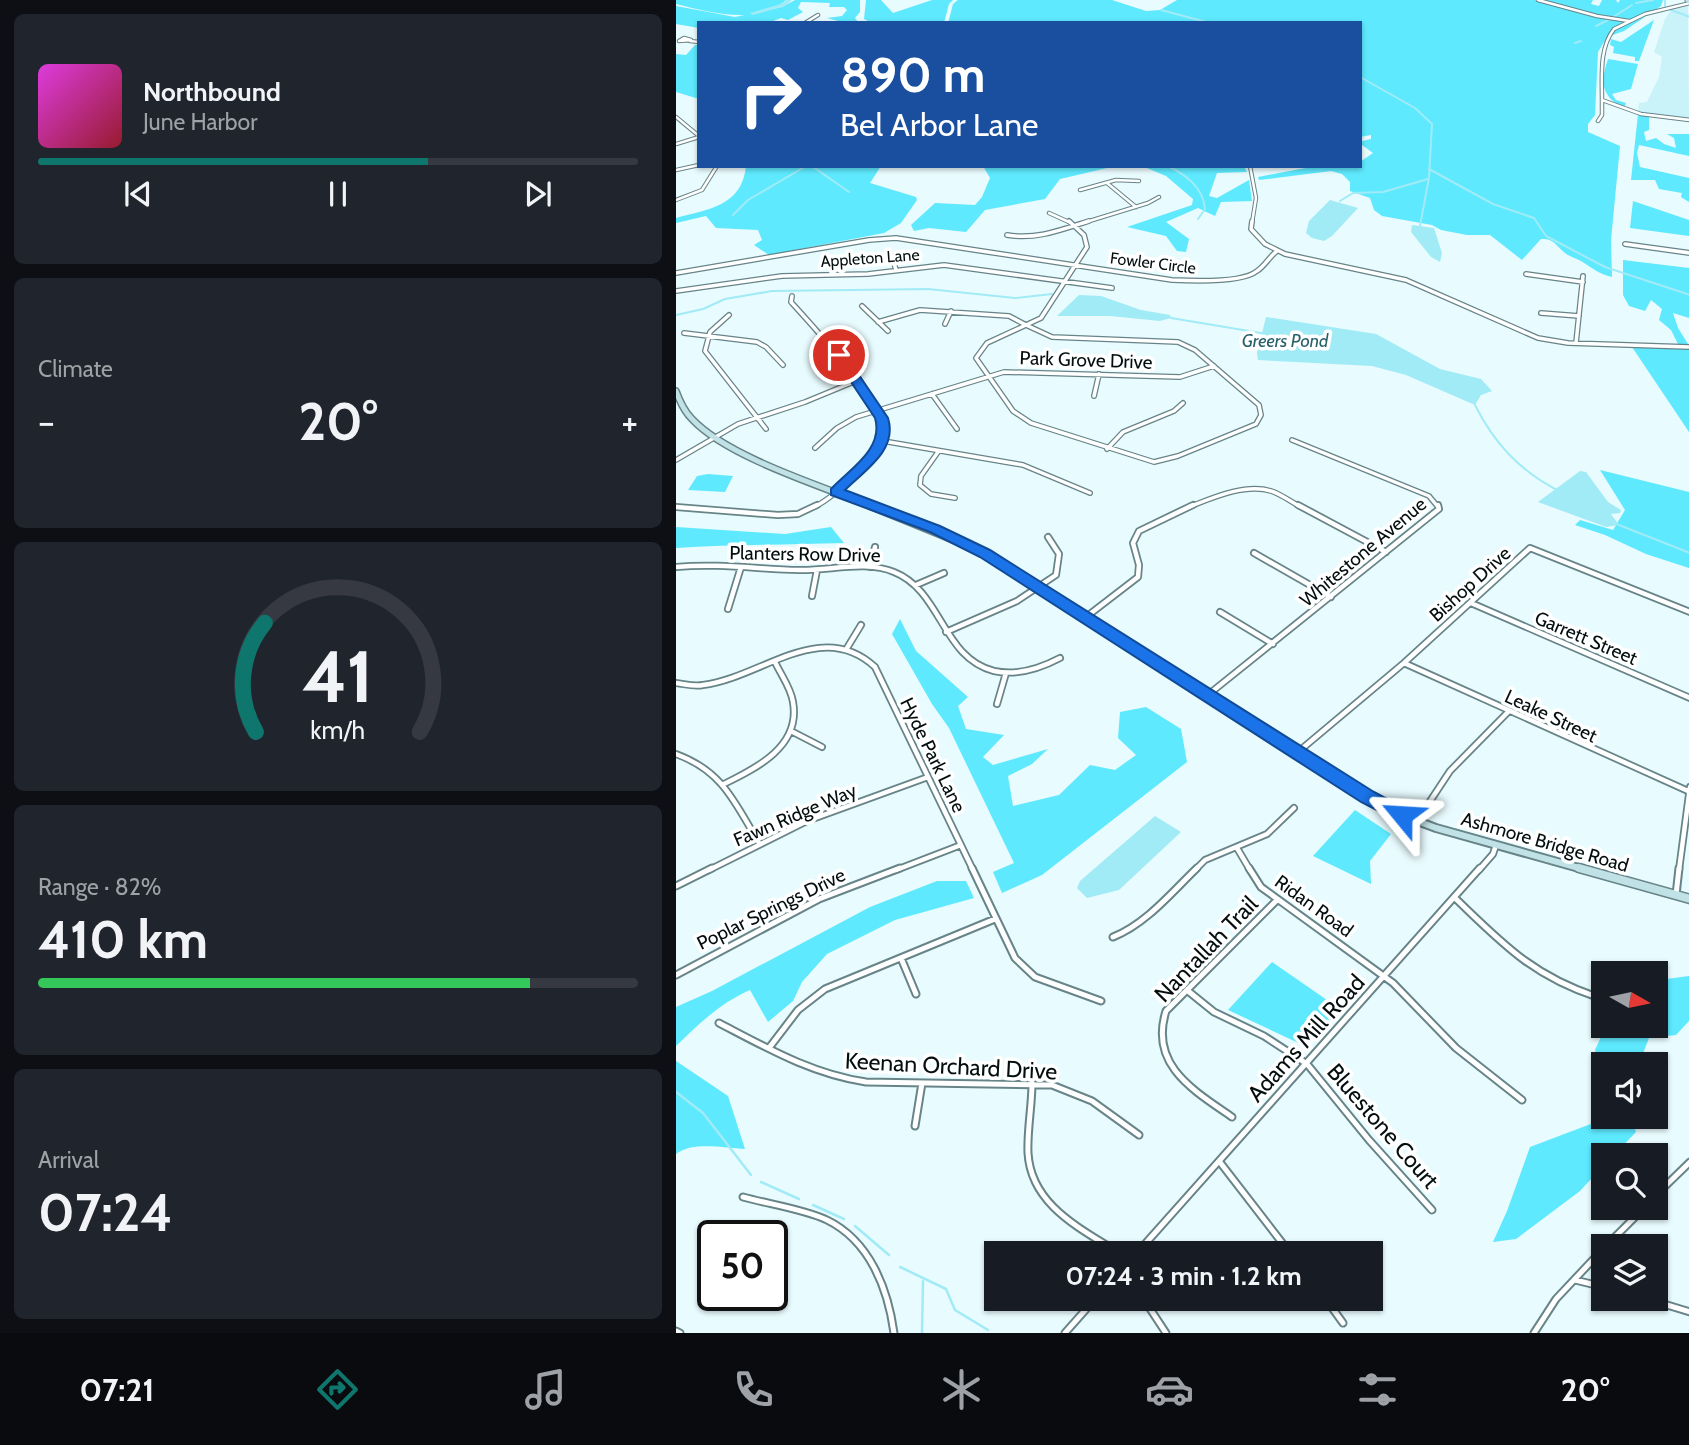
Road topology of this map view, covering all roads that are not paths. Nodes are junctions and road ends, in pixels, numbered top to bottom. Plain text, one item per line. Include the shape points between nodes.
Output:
1 (1538, 0) edge
2 (1688, 2) edge
3 (818, 15) dead end
4 (808, 21) edge
5 (1630, 21) junction
6 (678, 39) edge
7 (697, 42) edge
8 (1602, 100) junction
9 (677, 118) edge
10 (1689, 120) edge
11 (1598, 121) dead end
12 (697, 135) edge
13 (697, 138) edge
14 (676, 144) edge
15 (697, 165) edge
16 (716, 168) edge
17 (1250, 168) edge
18 (676, 170) edge
19 (1139, 181) dead end
20 (1107, 182) junction
21 (1080, 190) dead end
22 (1159, 197) dead end
23 (676, 200) edge
24 (1136, 207) junction
25 (1049, 213) dead end
26 (1073, 226) junction
27 (1007, 235) dead end
28 (1625, 244) dead end
29 (1277, 251) junction
30 (1689, 253) edge
31 (892, 256) dead end
32 (1076, 265) junction
33 (895, 270) junction
34 (676, 273) edge
35 (1526, 274) dead end
36 (1583, 276) dead end
37 (1066, 281) junction
38 (1583, 282) junction
39 (1112, 288) dead end
40 (676, 291) edge
41 (792, 296) dead end
42 (862, 306) dead end
43 (951, 311) junction
44 (1541, 313) dead end
45 (729, 315) dead end
46 (1579, 316) junction
47 (878, 322) junction
48 (945, 324) dead end
49 (1026, 326) junction
50 (888, 331) dead end
51 (684, 333) dead end
52 (708, 337) junction
53 (1576, 343) junction
54 (1689, 347) edge
55 (783, 365) dead end
56 (1214, 366) junction
57 (1099, 374) junction
58 (987, 377) junction
59 (856, 381) junction
60 (676, 391) edge
61 (932, 394) junction
62 (1094, 396) dead end
63 (1183, 403) dead end
64 (876, 411) junction
65 (755, 416) junction
66 (766, 429) dead end
67 (957, 429) dead end
68 (713, 437) junction
69 (1292, 440) dead end
70 (883, 441) junction
71 (815, 447) dead end
72 (1107, 449) junction
73 (938, 452) junction
74 (676, 460) edge
75 (836, 492) junction
76 (1090, 492) dead end
77 (955, 498) dead end
78 (676, 507) edge
79 (1048, 537) dead end
80 (875, 547) dead end
81 (1386, 552) junction
82 (1254, 553) dead end
83 (676, 567) edge
84 (741, 567) junction
85 (870, 568) junction
86 (817, 570) junction
87 (944, 573) dead end
88 (916, 585) junction
89 (1039, 588) junction
90 (812, 596) dead end
91 (1331, 597) junction
92 (1471, 603) junction
93 (727, 609) dead end
94 (1220, 612) dead end
95 (1689, 612) edge
96 (1086, 617) junction
97 (861, 625) dead end
98 (946, 632) junction
99 (1273, 644) junction
100 (847, 648) junction
101 (1060, 658) dead end
102 (775, 662) junction
103 (1404, 663) junction
104 (1006, 673) junction
105 (676, 683) edge
106 (1209, 694) junction
107 (1689, 698) edge
108 (997, 704) dead end
109 (1508, 712) junction
110 (791, 731) junction
111 (822, 747) dead end
112 (1298, 752) junction
113 (676, 754) edge
114 (928, 777) junction
115 (724, 784) junction
116 (1689, 789) edge
117 (1294, 808) dead end
118 (1417, 821) junction
119 (759, 844) junction
120 (1497, 844) junction
121 (961, 845) junction
122 (1237, 848) junction
123 (676, 886) edge
124 (1676, 896) junction
125 (1454, 897) junction
126 (1277, 900) junction
127 (1689, 900) edge
128 (995, 919) junction
129 (1113, 937) dead end
130 (901, 958) junction
131 (676, 975) edge
132 (1386, 977) junction
133 (1188, 991) junction
134 (916, 994) dead end
135 (1591, 995) edge
136 (1101, 1001) dead end
137 (719, 1023) dead end
138 (769, 1048) junction
139 (1307, 1065) junction
140 (922, 1083) junction
141 (1032, 1083) junction
142 (1522, 1100) dead end
143 (1232, 1117) dead end
144 (915, 1126) dead end
145 (1139, 1135) dead end
146 (1218, 1161) junction
147 (1689, 1162) edge
148 (1668, 1183) edge
149 (743, 1197) dead end
150 (1432, 1210) dead end
151 (1632, 1220) edge
152 (1618, 1234) edge
153 (1101, 1241) edge
154 (1148, 1241) edge
155 (1281, 1241) edge
156 (1591, 1262) edge
157 (1574, 1280) junction
158 (1591, 1284) edge
159 (1668, 1305) edge
160 (1084, 1311) edge
161 (1152, 1311) edge
162 (1334, 1311) edge
163 (1689, 1312) edge
164 (1343, 1323) dead end
165 (894, 1333) edge
166 (1065, 1333) edge
167 (1166, 1333) edge
168 (1534, 1333) edge

1 - 5 street
2 - 5 street
3 - 4 street
5 - 8 street via 1609,35 1601,65
6 - 7 street
8 - 10 street via 1641,114
8 - 11 street
9 - 12 street
13 - 14 street
15 - 18 street
16 - 23 street via 702,190
17 - 29 street via 1256,198 1251,229
19 - 20 street
20 - 21 street
20 - 24 street
22 - 24 street
24 - 26 street
25 - 26 street
26 - 27 street via 1032,237
26 - 32 street via 1088,243
28 - 30 street
29 - 32 street, Fowler Circle via 1251,275 1207,281 1178,281
29 - 53 street via 1394,276 1533,336
31 - 33 street
32 - 34 street, Fowler Circle via 889,238
32 - 37 street
33 - 37 street, Appleton Lane via 950,265
33 - 40 street, Appleton Lane via 782,276
35 - 38 street
36 - 38 street
37 - 39 street, Appleton Lane
37 - 49 street via 1044,315
38 - 46 street
41 - 59 street via 792,302 833,347
42 - 47 street
43 - 47 street via 912,311
43 - 48 street
43 - 49 street via 1010,316
44 - 46 street
45 - 52 street
46 - 53 street
47 - 50 street
49 - 56 street via 1052,337 1178,342
49 - 58 street via 999,335 980,350 976,360
51 - 52 street
52 - 55 street via 757,342
52 - 65 street via 706,355
53 - 54 street
56 - 57 street, Park Grove Drive via 1179,377
56 - 72 street via 1259,405 1256,424 1160,462
57 - 58 street, Park Grove Drive via 1019,371
57 - 62 street
58 - 61 street, Park Grove Drive
58 - 72 street via 1022,419
59 - 64 street
59 - 65 street
60 - 68 main road, Ashmore Bridge Road via 689,417
61 - 64 street, Park Grove Drive
61 - 67 street
63 - 72 street via 1123,432
64 - 70 street via 884,425
64 - 71 street, Park Grove Drive via 842,424
65 - 66 street
65 - 68 street
68 - 74 street
68 - 75 main road, Ashmore Bridge Road via 754,461
69 - 81 street, Whitestone Avenue via 1437,503 1437,512
70 - 73 street
70 - 75 street
73 - 76 street via 1023,465
73 - 77 street via 921,475 920,485 931,494
75 - 78 street via 792,515
75 - 89 main road, Ashmore Bridge Road via 956,538
79 - 89 street via 1058,551 1060,566
80 - 85 street
81 - 91 street, Whitestone Avenue
81 - 96 street via 1271,491 1236,490 1139,531 1133,543 1138,578
82 - 91 street
83 - 84 street, Planters Row Drive
84 - 86 street, Planters Row Drive
84 - 93 street
85 - 86 street, Planters Row Drive
85 - 88 street, Planters Row Drive via 898,573
86 - 90 street
87 - 88 street
88 - 98 street
89 - 96 main road, Ashmore Bridge Road
89 - 98 street
91 - 99 street, Whitestone Avenue
92 - 95 street, Bishop Drive via 1532,548
92 - 103 street, Bishop Drive
92 - 107 street, Garrett Street
94 - 99 street
96 - 106 main road, Ashmore Bridge Road
97 - 100 street
98 - 104 street via 970,662
99 - 106 street, Whitestone Avenue
100 - 102 street via 815,648
100 - 114 street, Hyde Park Lane via 866,656 875,667
101 - 104 street via 1034,670
102 - 105 street via 714,683
102 - 110 street via 793,702
103 - 109 street, Leake Street
103 - 112 street, Bishop Drive
104 - 108 street
106 - 112 main road, Ashmore Bridge Road
109 - 116 street, Leake Street
109 - 118 street via 1450,771
110 - 111 street
110 - 115 street via 765,761
112 - 118 main road, Ashmore Bridge Road via 1383,806
113 - 115 street via 701,763
114 - 119 street, Fawn Ridge Way via 807,821
114 - 121 street, Hyde Park Lane
115 - 119 street
116 - 124 street
117 - 122 street via 1266,834
118 - 120 main road, Ashmore Bridge Road
119 - 123 street, Fawn Ridge Way
120 - 124 main road, Ashmore Bridge Road
120 - 125 street, Adams Mill Road
121 - 128 street, Hyde Park Lane
121 - 131 street, Poplar Springs Drive via 819,899
122 - 126 street, Ridan Road via 1255,880
122 - 129 street via 1205,860 1153,911
124 - 127 main road, Ashmore Bridge Road
125 - 132 street, Adams Mill Road
125 - 135 street via 1516,956
126 - 132 street, Ridan Road
126 - 133 street, Nantallah Trail
128 - 130 street
128 - 136 street, Hyde Park Lane via 1027,972
130 - 134 street
130 - 138 street via 817,994 798,1010
132 - 139 street, Adams Mill Road
132 - 142 street, Ridan Road via 1456,1048
133 - 139 street, Bluestone Court via 1221,1016
133 - 143 street, Nantallah Trail via 1160,1023 1163,1051 1191,1089
137 - 138 street, Keenan Orchard Drive
138 - 140 street, Keenan Orchard Drive via 838,1078
139 - 146 street, Adams Mill Road
139 - 150 street, Bluestone Court
140 - 141 street, Keenan Orchard Drive
140 - 144 street
141 - 145 street, Keenan Orchard Drive via 1082,1095
141 - 153 street via 1028,1156 1038,1190 1058,1213
146 - 154 street, Adams Mill Road
146 - 155 street
147 - 148 street
149 - 165 street via 827,1220 860,1242 878,1274
151 - 152 street
156 - 157 street
157 - 158 street
157 - 168 street
159 - 163 street
160 - 166 street
161 - 167 street
162 - 164 street

